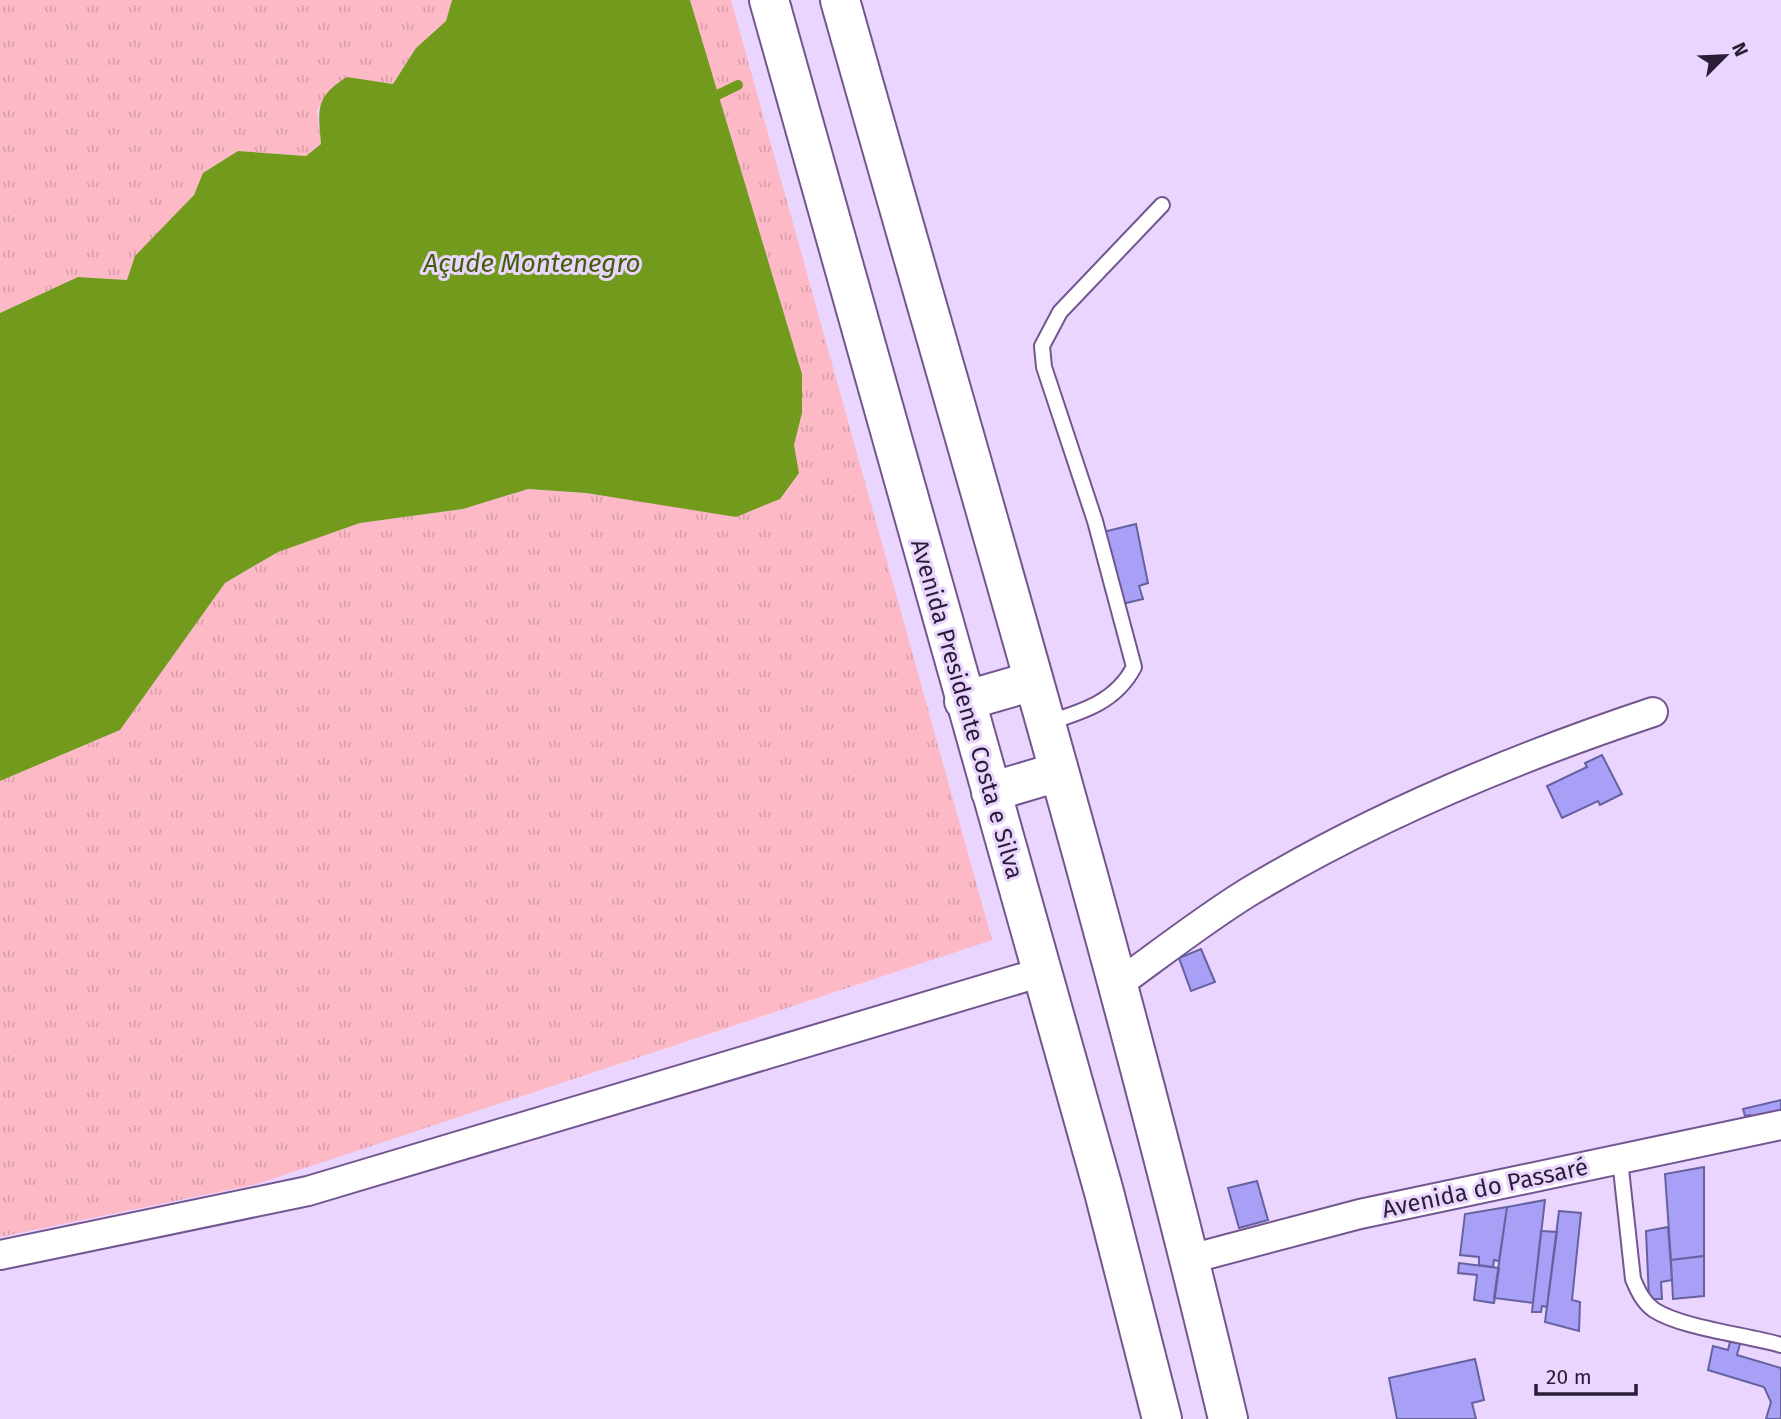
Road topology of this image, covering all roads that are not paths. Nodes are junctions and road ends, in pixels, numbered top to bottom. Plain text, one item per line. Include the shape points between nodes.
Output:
1 (769, 0) edge
2 (840, 0) edge
3 (1163, 205) dead end
4 (1033, 681) junction
5 (964, 701) junction
6 (1653, 712) dead end
7 (1046, 723) junction
8 (1058, 772) junction
9 (991, 792) junction
10 (1042, 972) junction
11 (1117, 985) junction
12 (1781, 1125) edge
13 (1620, 1160) junction
14 (0, 1255) edge
15 (1190, 1259) junction
16 (1781, 1345) edge
17 (1162, 1419) edge
18 (1228, 1419) edge

1 - 5 main road, Avenida Presidente Costa e Silva
2 - 4 main road
3 - 7 lane via 1060,313 1042,346 1044,367 1095,521 1134,667 1112,696
4 - 5 main road
4 - 7 main road
5 - 9 main road, Avenida Presidente Costa e Silva
6 - 11 street via 1516,762 1358,830 1245,895
7 - 8 main road
8 - 9 main road
8 - 11 main road
9 - 10 main road, Avenida Presidente Costa e Silva
10 - 14 street via 308,1191
10 - 17 main road, Avenida Presidente Costa e Silva
11 - 15 main road
12 - 13 street, Avenida do Passaré
13 - 15 street, Avenida do Passaré via 1360,1214
13 - 16 lane via 1633,1279 1640,1296 1655,1310 1676,1318
15 - 18 main road

